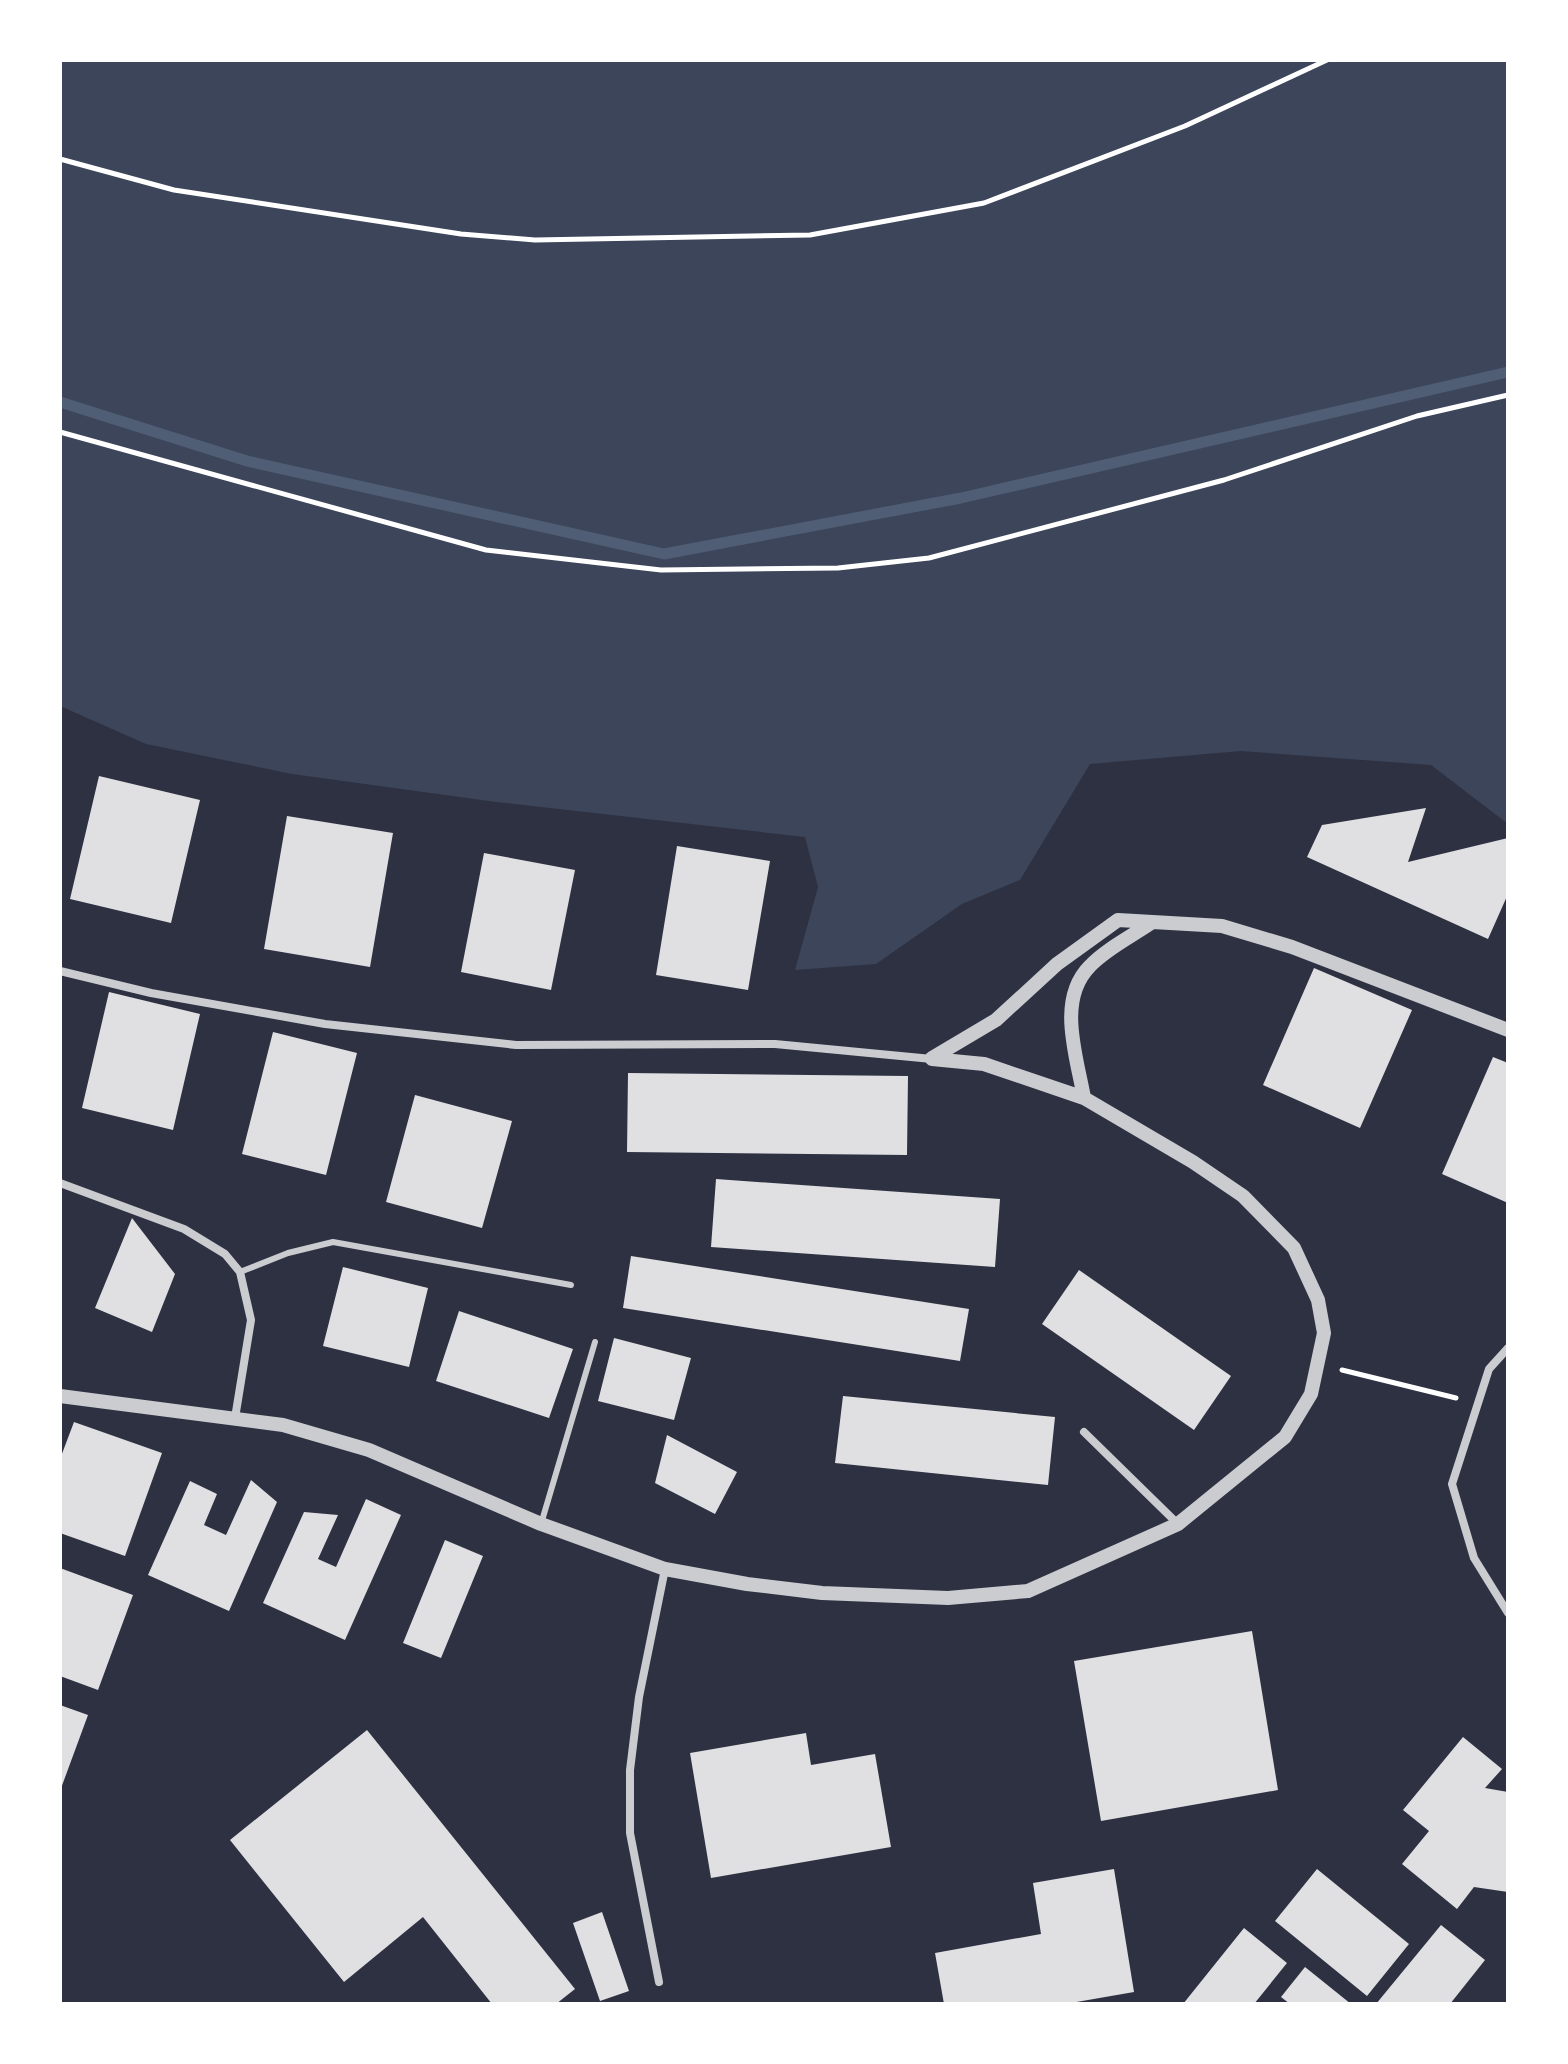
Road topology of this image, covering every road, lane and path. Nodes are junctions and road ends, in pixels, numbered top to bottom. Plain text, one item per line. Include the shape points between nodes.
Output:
1 (1327, 60) edge
2 (60, 159) edge
3 (1508, 395) edge
4 (60, 432) edge
5 (1151, 923) junction
6 (60, 971) edge
7 (1508, 1030) edge
8 (932, 1059) junction
9 (1084, 1098) junction
10 (60, 1183) edge
11 (240, 1272) junction
12 (571, 1285) dead end
13 (595, 1342) dead end
14 (1508, 1348) edge
15 (1317, 1365) junction
16 (60, 1396) edge
17 (1464, 1400) dead end
18 (235, 1418) junction
19 (1084, 1432) dead end
20 (541, 1524) junction
21 (1178, 1524) junction
22 (665, 1569) junction
23 (1508, 1613) edge
24 (659, 1982) dead end

1 - 2 path via 1185,126 984,203 810,235 535,240 461,234 174,190
3 - 4 path via 1417,416 1224,480 929,558 838,568 661,570 486,550
5 - 7 street via 1222,926 1292,947
5 - 8 street via 1118,920 1057,964 996,1020
5 - 9 street via 1088,967 1076,992 1070,1021
6 - 8 street via 325,1024 516,1045 775,1044
8 - 9 street via 984,1064
9 - 15 street via 1243,1196 1294,1248 1318,1300 1324,1333
10 - 11 street via 184,1229 225,1254
11 - 12 lane via 333,1242
11 - 18 street via 251,1320
13 - 20 lane
14 - 23 street via 1489,1369 1452,1484 1474,1558
15 - 17 path
15 - 21 street via 1311,1394 1285,1437
16 - 18 street
18 - 20 street via 283,1425 369,1450
19 - 21 street
20 - 22 street
21 - 22 street via 1028,1591 948,1598 822,1593
22 - 24 street via 630,1770 630,1833

